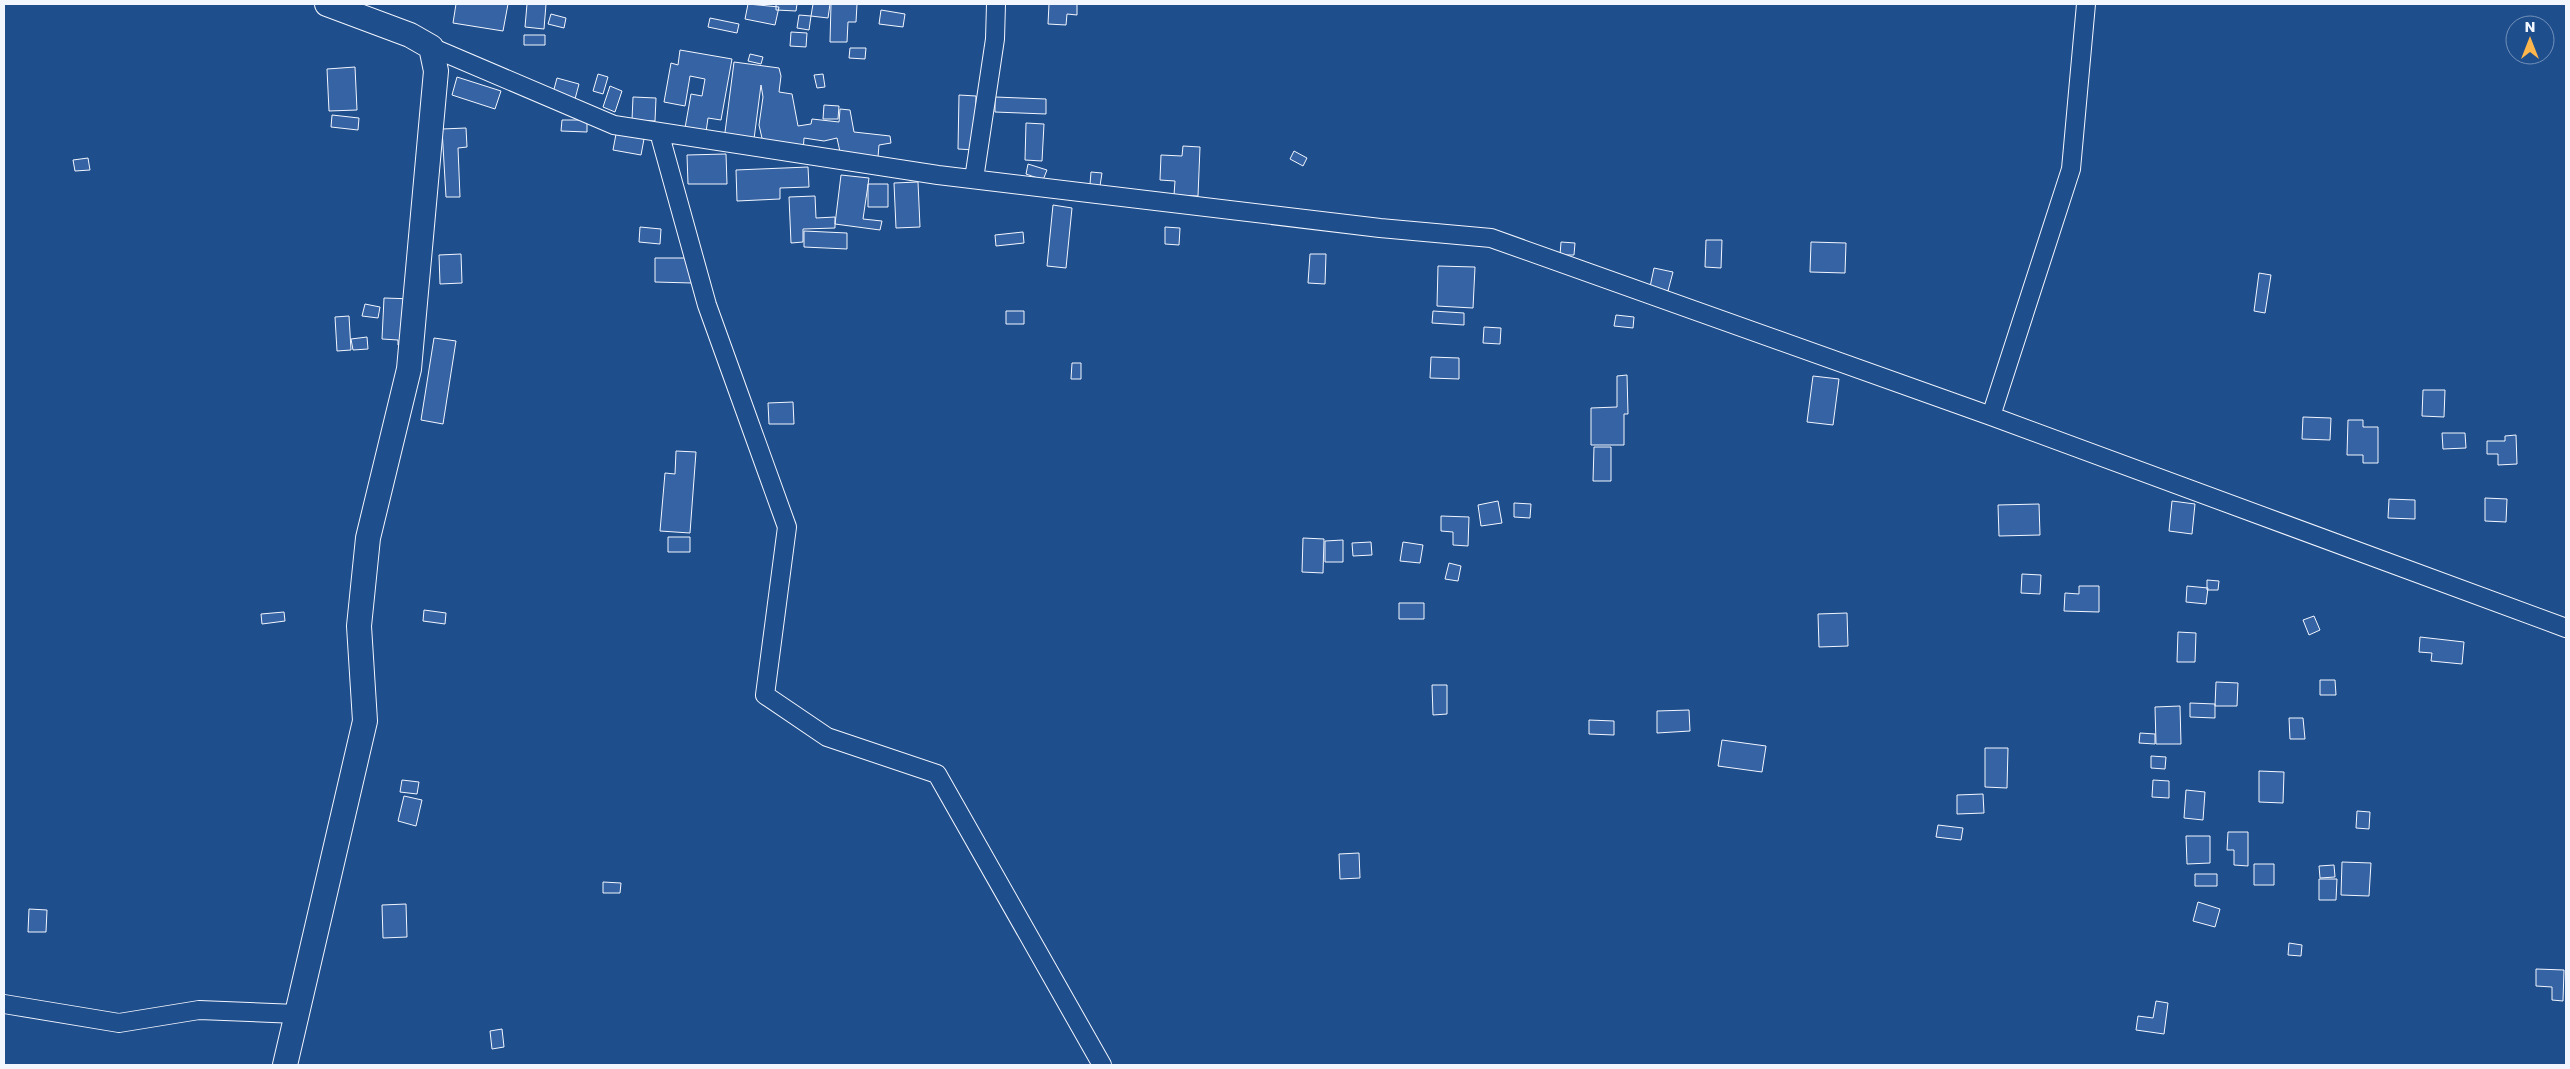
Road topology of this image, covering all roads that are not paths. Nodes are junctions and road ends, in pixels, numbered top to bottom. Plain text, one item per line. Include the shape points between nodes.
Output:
1 (326, 4) edge
2 (996, 4) edge
3 (2086, 4) edge
4 (431, 47) junction
5 (658, 132) junction
6 (974, 179) junction
7 (1991, 416) junction
8 (2566, 628) edge
9 (4, 1004) edge
10 (297, 1014) junction
11 (285, 1065) edge
12 (1102, 1065) edge

1 - 4 street via 410,35
2 - 6 street via 995,39
3 - 7 street via 2071,169
4 - 5 street via 614,125
4 - 10 street via 436,71 409,369 368,538 359,626 365,721
5 - 6 street
5 - 12 street via 707,306 787,527 765,695 827,737 937,774
6 - 7 street via 1370,227 1491,238
7 - 8 street
9 - 10 street via 119,1023 199,1010
10 - 11 street

